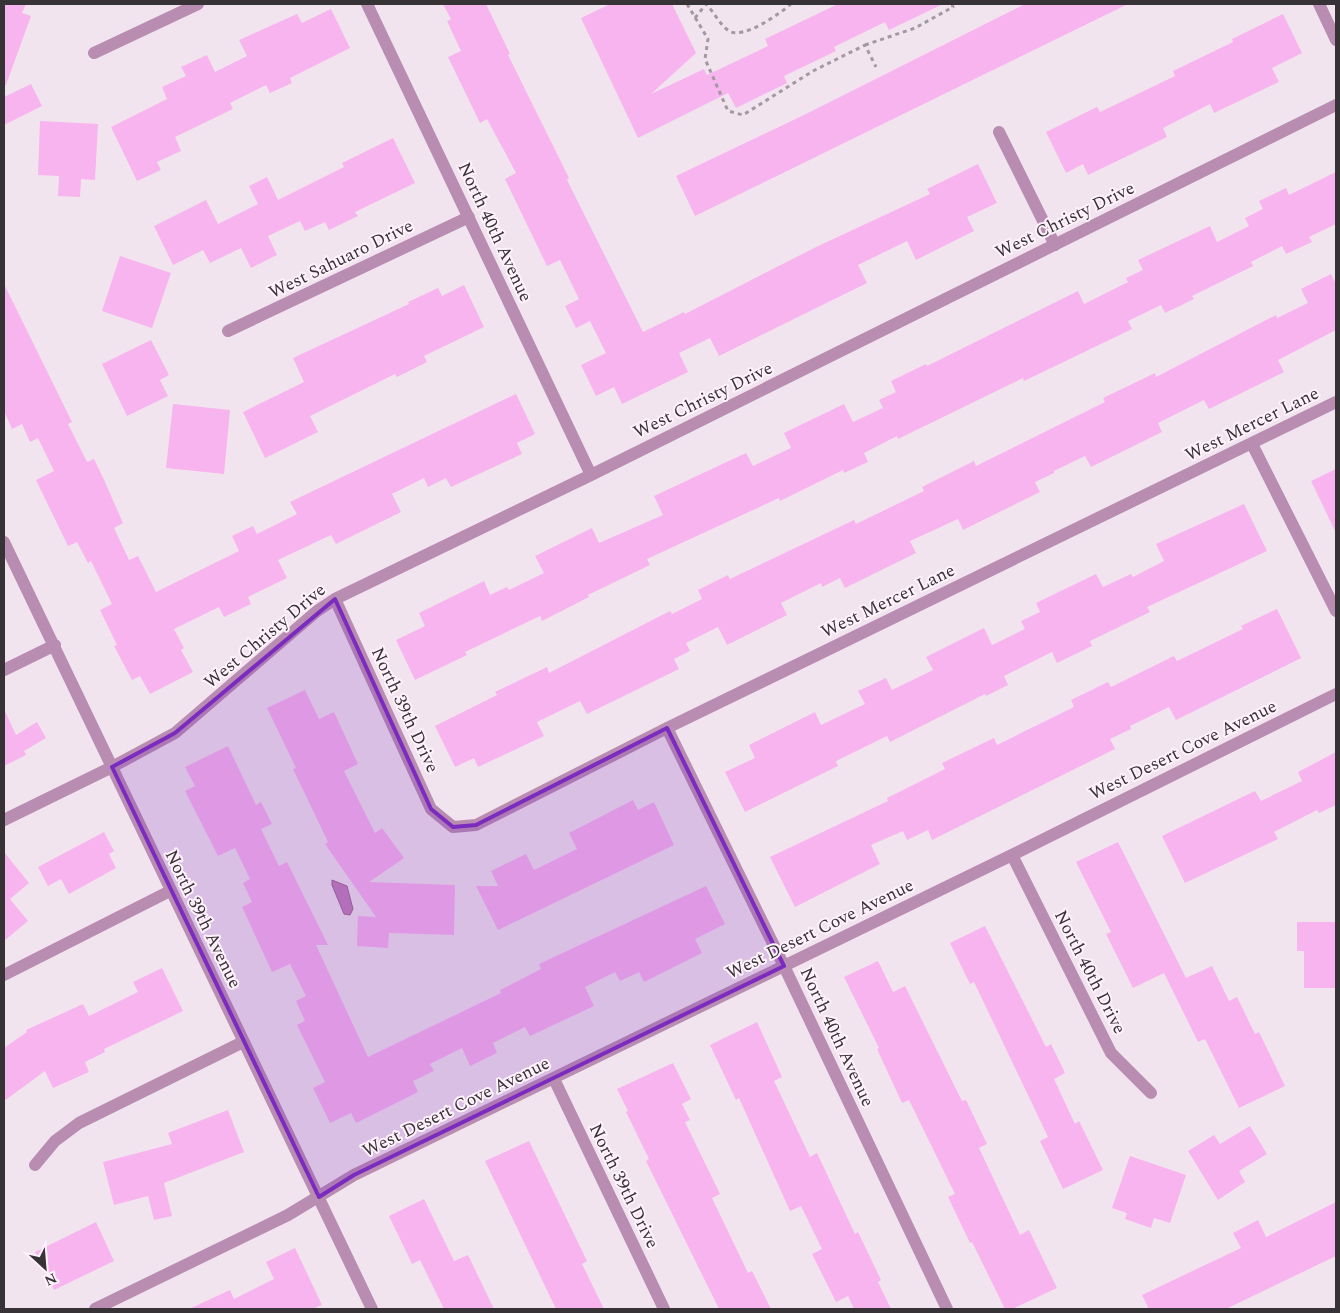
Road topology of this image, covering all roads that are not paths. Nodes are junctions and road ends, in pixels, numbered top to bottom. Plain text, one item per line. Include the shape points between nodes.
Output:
1 (198, 4) edge
2 (367, 4) edge
3 (1319, 4) edge
4 (1336, 40) edge
5 (94, 54) dead end
6 (1336, 105) edge
7 (999, 132) dead end
8 (469, 217) junction
9 (1055, 245) junction
10 (228, 331) dead end
11 (1336, 402) edge
12 (1252, 444) junction
13 (591, 475) junction
14 (4, 542) edge
15 (335, 599) junction
16 (1336, 611) edge
17 (55, 645) junction
18 (4, 670) edge
19 (1336, 694) edge
20 (667, 728) junction
21 (112, 767) junction
22 (4, 820) edge
23 (453, 827) joint
24 (1012, 855) junction
25 (170, 891) junction
26 (784, 966) junction
27 (4, 975) edge
28 (242, 1042) junction
29 (554, 1079) junction
30 (1151, 1094) dead end
31 (36, 1165) dead end
32 (319, 1197) junction
33 (95, 1309) edge
34 (372, 1309) edge
35 (664, 1309) edge
36 (947, 1309) edge

1 - 5 street
2 - 8 street, North 40th Avenue
3 - 4 street
6 - 9 street, West Christy Drive
7 - 9 street
8 - 10 street, West Sahuaro Drive
8 - 13 street, North 40th Avenue
9 - 13 street, West Christy Drive
11 - 12 street, West Mercer Lane
12 - 16 street
12 - 20 street, West Mercer Lane
13 - 15 street, West Christy Drive
14 - 17 street, North 39th Avenue
15 - 21 street, West Christy Drive via 175,733
15 - 23 street, North 39th Drive via 431,809
17 - 18 street
17 - 21 street, North 39th Avenue
19 - 24 street, West Desert Cove Avenue
20 - 23 street, West Mercer Lane via 476,825
20 - 26 street, North 40th Avenue
21 - 22 street
21 - 25 street, North 39th Avenue
24 - 26 street, West Desert Cove Avenue
24 - 30 street, North 40th Drive via 1111,1053
25 - 27 street
25 - 28 street, North 39th Avenue
26 - 29 street, West Desert Cove Avenue
26 - 36 street, North 40th Avenue
28 - 31 street via 79,1123 56,1141
28 - 32 street, North 39th Avenue
29 - 32 street, West Desert Cove Avenue via 354,1175
29 - 35 street, North 39th Drive
32 - 33 street, West Desert Cove Avenue
32 - 34 street, North 39th Avenue

